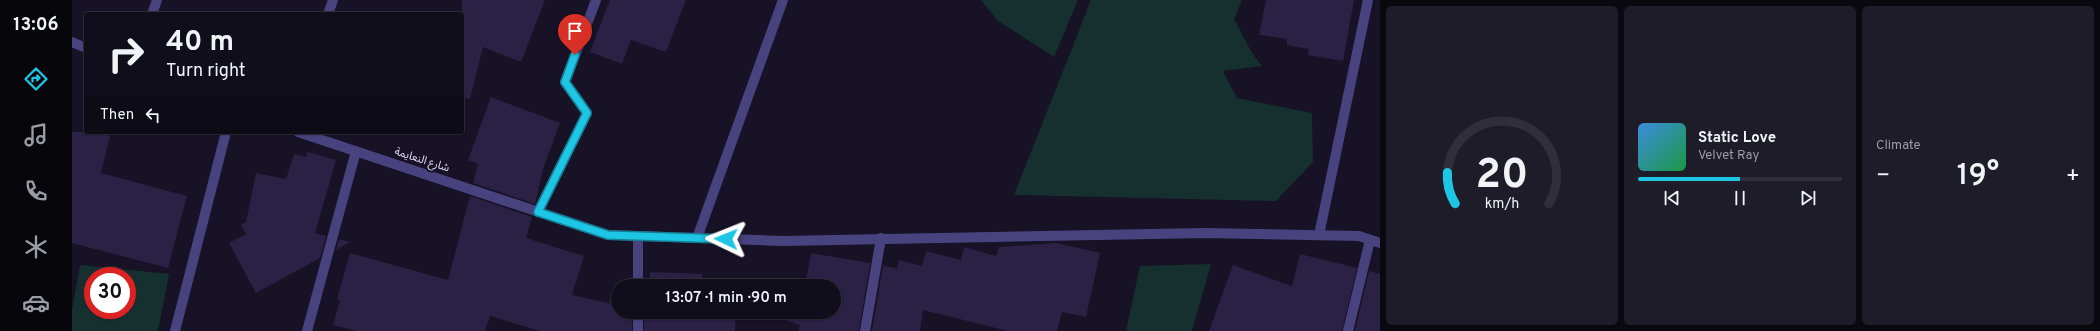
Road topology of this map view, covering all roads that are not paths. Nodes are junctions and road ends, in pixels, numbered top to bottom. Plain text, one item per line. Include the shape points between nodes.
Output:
1 (157, 0) edge
2 (333, 0) edge
3 (596, 0) edge
4 (783, 0) edge
5 (1368, 0) edge
6 (153, 12) edge
7 (329, 12) edge
8 (72, 42) edge
9 (84, 47) edge
10 (225, 134) edge
11 (304, 134) edge
12 (356, 151) junction
13 (538, 212) junction
14 (1320, 235) junction
15 (638, 236) junction
16 (697, 238) junction
17 (881, 238) junction
18 (1375, 241) edge
19 (638, 279) edge
20 (638, 319) edge
21 (174, 331) edge
22 (307, 331) edge
23 (638, 331) edge
24 (865, 331) edge
25 (1348, 331) edge

1 - 6 street
2 - 7 street
3 - 13 street via 565,82 587,113
4 - 16 street
5 - 14 street
8 - 9 street
10 - 21 street
11 - 12 street, شارع النعايمة
12 - 13 street, شارع النعايمة
12 - 22 street
13 - 15 street, شارع النعايمة via 608,235
14 - 17 street, شارع النعايمة via 1205,233
14 - 18 street, شارع النعايمة via 1359,236
15 - 16 street, شارع النعايمة
15 - 19 street
16 - 17 street, شارع النعايمة
17 - 24 street
18 - 25 street
20 - 23 street

